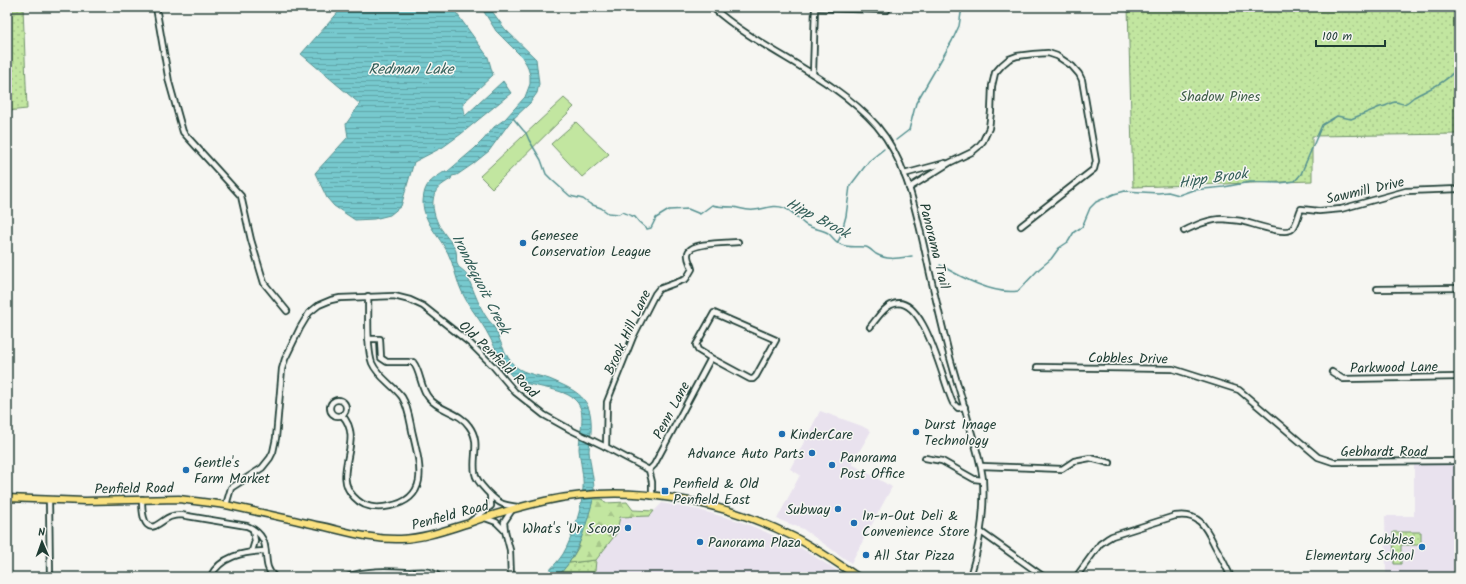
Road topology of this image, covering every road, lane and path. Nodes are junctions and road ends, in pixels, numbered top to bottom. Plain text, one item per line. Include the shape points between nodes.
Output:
1 (156, 7) edge
2 (712, 7) edge
3 (815, 7) edge
4 (886, 10) dead end
5 (813, 74) junction
6 (949, 163) junction
7 (904, 174) junction
8 (909, 188) junction
9 (1459, 189) edge
10 (1022, 226) dead end
11 (1184, 231) dead end
12 (738, 242) dead end
13 (1459, 288) edge
14 (1377, 289) dead end
15 (368, 296) junction
16 (287, 311) dead end
17 (870, 327) dead end
18 (368, 340) junction
19 (711, 358) junction
20 (1038, 367) dead end
21 (1332, 372) dead end
22 (1459, 378) edge
23 (1239, 390) joint
24 (965, 408) junction
25 (342, 415) dead end
26 (606, 446) junction
27 (925, 458) dead end
28 (1459, 462) edge
29 (1110, 463) dead end
30 (981, 466) junction
31 (649, 470) junction
32 (983, 480) junction
33 (490, 495) junction
34 (652, 496) junction
35 (7, 498) edge
36 (142, 499) junction
37 (48, 500) junction
38 (226, 505) junction
39 (522, 507) junction
40 (512, 510) junction
41 (485, 518) junction
42 (468, 523) junction
43 (253, 529) junction
44 (505, 531) junction
45 (981, 532) junction
46 (252, 551) junction
47 (265, 551) junction
48 (413, 572) junction
49 (50, 577) edge
50 (210, 577) edge
51 (274, 577) edge
52 (348, 577) edge
53 (418, 577) edge
54 (439, 577) edge
55 (511, 577) edge
56 (858, 577) edge
57 (970, 577) edge
58 (1044, 577) edge
59 (1076, 577) edge
60 (1231, 577) edge

1 - 16 street via 169,82 183,132 241,196 264,283
2 - 5 street, Panorama Trail via 756,39
3 - 4 street
3 - 5 street
5 - 7 street, Panorama Trail via 869,117 887,139
6 - 7 street
6 - 8 street
6 - 10 street via 972,152 983,141 991,121 993,78 1005,62 1016,56 1045,53 1057,56 1072,66 1082,80 1096,161 1094,169
7 - 8 street, Panorama Trail
8 - 24 street, Panorama Trail
9 - 11 street, Sawmill Drive via 1406,191 1341,209 1301,209 1290,231 1278,231 1241,221 1220,219 1200,223
12 - 26 street, Brook Hill Lane via 714,243 689,250 692,270 690,275 659,289 655,294 633,337 607,402
13 - 14 street
15 - 18 street
15 - 26 street, Old Penfield Road via 399,297 423,306 471,344 519,395 544,415
15 - 38 street, Old Penfield Road via 331,300 309,313 282,370 273,452 262,468 231,488
17 - 24 street via 895,303 902,303 911,308 934,346 953,404 958,408
18 - 25 street via 373,364 402,398 407,408 420,470 420,481 410,497 397,505 376,508 360,503 350,493 345,478 351,433 350,426
18 - 33 street via 380,340 381,358 387,362 413,362 430,399 468,424 475,436 475,474 478,482
19 - 19 street via 753,379 776,340 714,313 696,345 698,350
19 - 31 street, Penn Lane via 655,464
20 - 23 street, Cobbles Drive via 1173,369
21 - 22 street, Parkwood Lane via 1343,379
23 - 28 street, Gebhardt Road via 1318,457 1333,462
24 - 30 street, Panorama Trail
26 - 31 street, Old Penfield Road
27 - 32 street via 942,461 974,479
29 - 30 street via 1090,458 1074,461 1062,469
30 - 32 street, Panorama Trail
31 - 34 street
32 - 45 street, Panorama Trail
33 - 39 street via 502,503
33 - 42 street via 491,506
34 - 39 main road, Penfield Road via 600,495 546,501
34 - 56 main road, Penfield Road via 695,502 757,521 793,536
35 - 37 main road, Penfield Road
36 - 37 main road, Penfield Road
36 - 38 main road, Penfield Road via 179,499
36 - 43 street via 144,520 151,526 172,515 181,515
37 - 49 street
38 - 42 main road, Penfield Road via 384,538 418,537
39 - 40 main road, Penfield Road
40 - 41 main road, Penfield Road
40 - 44 street via 504,522
41 - 42 main road, Penfield Road
41 - 44 street via 496,522
43 - 46 street via 255,541
43 - 47 street via 264,540
44 - 55 street via 510,550
45 - 57 street, Panorama Trail
45 - 58 street
46 - 47 street
46 - 50 street via 227,559 218,565
47 - 51 street via 269,570
48 - 52 street via 376,571
48 - 53 street
48 - 54 street via 434,572
59 - 60 street via 1100,544 1112,536 1180,515 1194,518 1204,525

